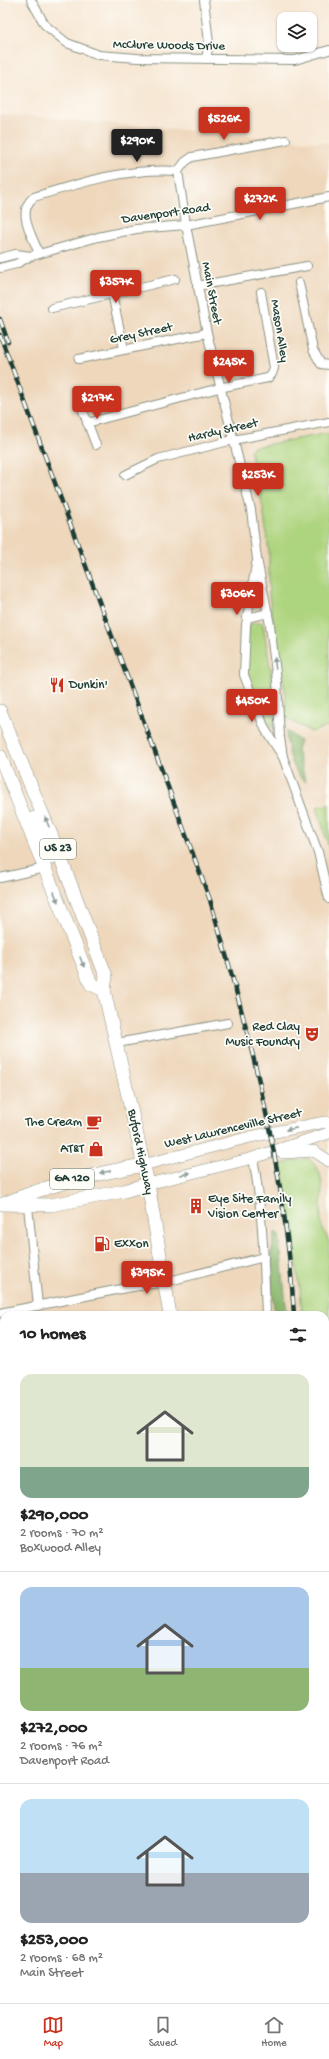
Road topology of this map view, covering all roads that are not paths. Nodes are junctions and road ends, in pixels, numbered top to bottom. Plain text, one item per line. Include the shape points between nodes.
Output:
1 (31, 0) edge
2 (204, 0) edge
3 (329, 50) edge
4 (206, 59) junction
5 (286, 140) dead end
6 (178, 171) junction
7 (329, 197) edge
8 (186, 225) junction
9 (39, 254) junction
10 (31, 256) junction
11 (0, 258) edge
12 (307, 266) dead end
13 (0, 268) edge
14 (175, 279) dead end
15 (299, 283) dead end
16 (197, 286) junction
17 (261, 292) dead end
18 (112, 294) junction
19 (52, 308) dead end
20 (207, 333) junction
21 (124, 349) junction
22 (79, 359) dead end
23 (329, 365) edge
24 (219, 388) junction
25 (80, 403) dead end
26 (329, 422) edge
27 (87, 423) junction
28 (233, 440) junction
29 (96, 445) dead end
30 (125, 475) dead end
31 (257, 559) junction
32 (268, 613) junction
33 (247, 618) junction
34 (0, 711) edge
35 (0, 756) edge
36 (283, 757) junction
37 (17, 798) junction
38 (65, 867) junction
39 (45, 868) junction
40 (0, 878) edge
41 (329, 899) edge
42 (92, 942) junction
43 (104, 990) junction
44 (228, 1023) dead end
45 (117, 1043) junction
46 (329, 1124) edge
47 (329, 1133) edge
48 (275, 1151) junction
49 (253, 1158) junction
50 (329, 1161) edge
51 (143, 1165) junction
52 (148, 1184) junction
53 (2, 1204) edge
54 (28, 1206) junction
55 (264, 1257) junction
56 (165, 1282) junction
57 (38, 1306) junction
58 (11, 1311) edge
59 (169, 1311) edge
60 (266, 1311) edge

1 - 4 street, McClure Woods Drive via 44,25 67,43 99,55
2 - 4 street via 209,43
3 - 4 street, McClure Woods Drive via 295,60
5 - 6 street via 192,157
6 - 8 street, Main Street
6 - 9 street via 164,170 96,178 34,197 28,201 24,215
7 - 8 street, Davenport Road
8 - 9 street, Davenport Road via 136,229
8 - 16 street, Main Street
9 - 10 street, Davenport Road
10 - 11 street, Davenport Road via 16,254
10 - 13 street, Davenport Road via 16,264
12 - 16 street
14 - 18 street
15 - 23 street via 313,350 321,364
16 - 20 street, Main Street
17 - 24 street, Mason Alley via 274,368 272,374 268,378
18 - 19 street
18 - 21 street
20 - 21 street, Grey Street
20 - 24 street, Main Street
21 - 22 street, Grey Street
24 - 27 street, Mason Alley
24 - 28 street, Main Street
25 - 27 street
26 - 28 street, Hardy Street
27 - 29 street
28 - 30 street, Hardy Street via 158,460
28 - 31 street, Main Street via 251,510
31 - 32 street, Main Street
31 - 33 street, Main Street
32 - 33 street
36 -> 32 street, Main Street
33 - 36 street, Main Street via 244,675 265,729
38 -> 34 main road, Buford Highway / US 23
35 - 37 main road, US 23
36 - 41 street via 318,852
37 - 38 main road via 32,813 54,863 60,868
37 - 39 main road, US 23
38 - 42 main road, Buford Highway / US 23
39 - 40 street
39 - 42 main road via 63,884 78,930
39 -> 43 main road, US 23 via 91,984
42 - 43 main road, Buford Highway / US 23 via 106,976
43 - 45 main road, Buford Highway / US 23
44 - 45 street
45 - 51 main road, Buford Highway / US 23
46 -> 51 main road, West Lawrenceville Street via 325,1122 250,1138
47 - 48 main road
48 - 49 main road
48 - 50 main road via 314,1151
52 -> 49 main road
49 - 55 street
51 - 52 main road, Buford Highway / US 23
51 -> 53 main road, GA 120 via 70,1180
52 - 54 main road, GA 120 via 71,1201
52 - 56 main road, Buford Highway / US 23
53 - 54 main road, GA 120
54 - 57 street
55 - 56 street
55 - 60 street
56 - 57 street
56 - 59 main road, Buford Highway / US 23
57 - 58 street

